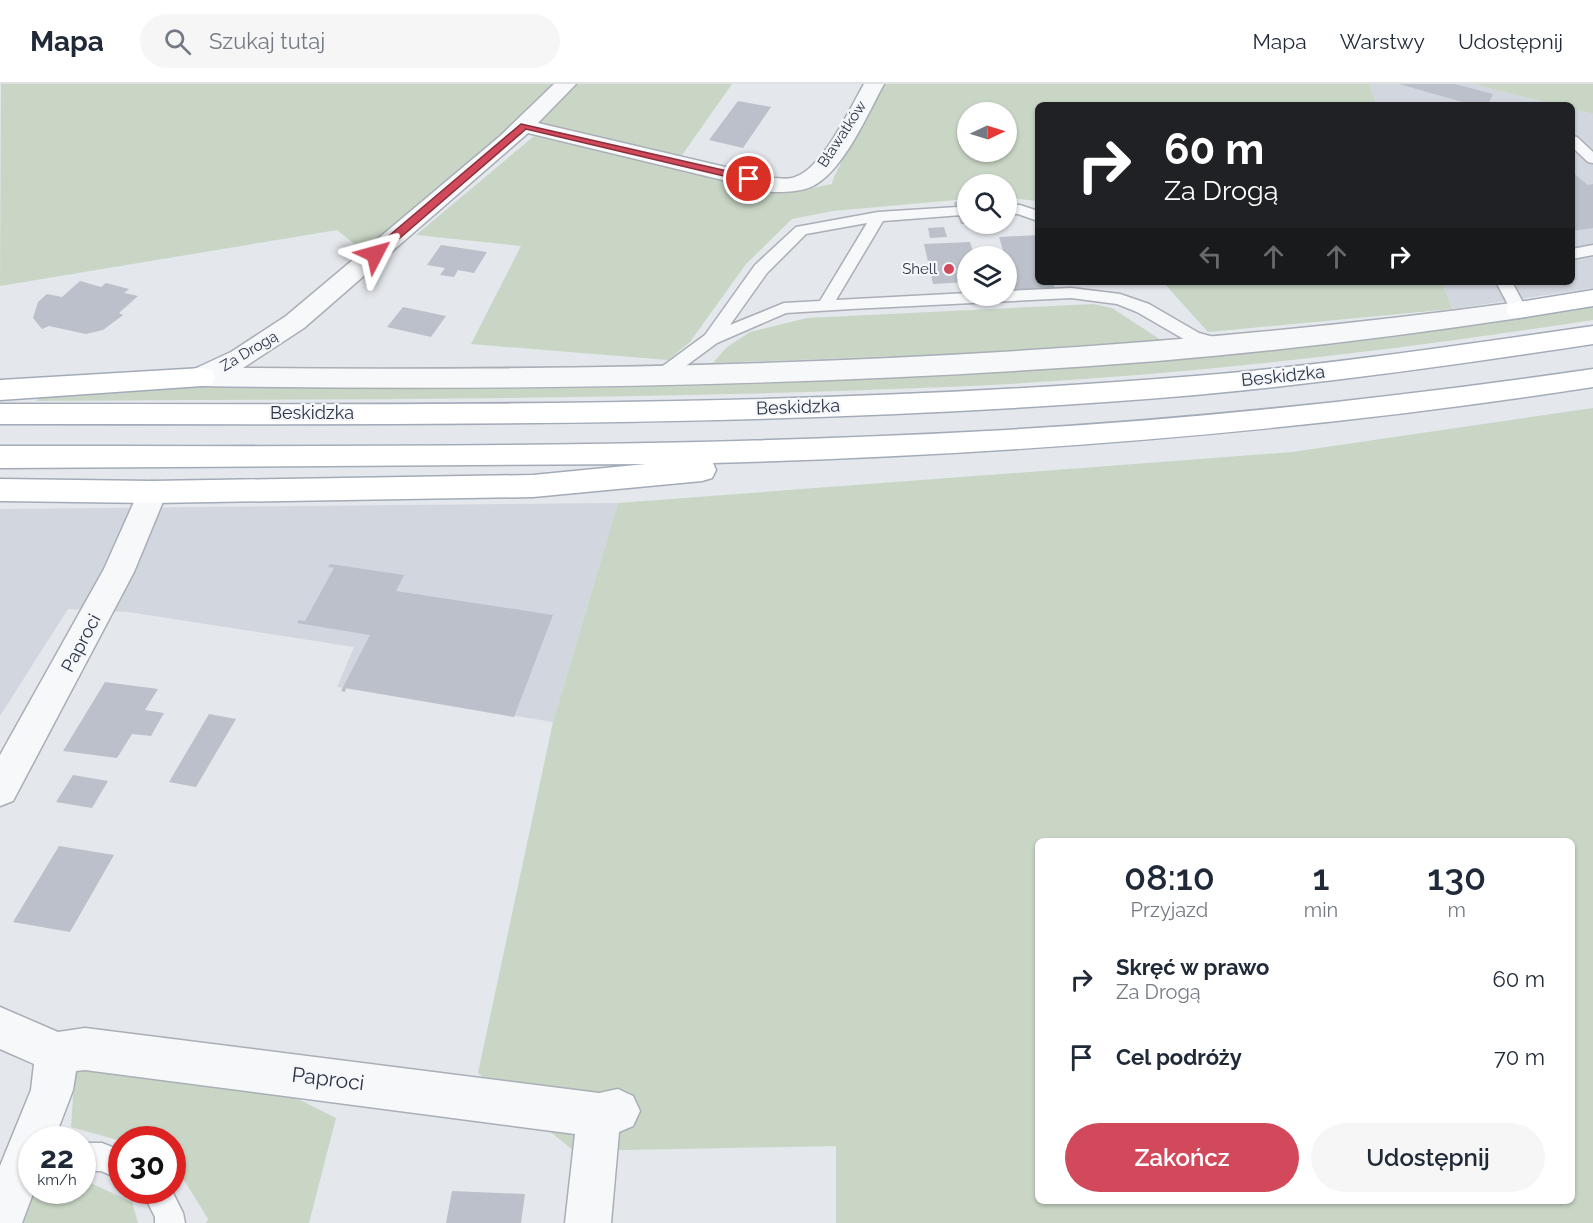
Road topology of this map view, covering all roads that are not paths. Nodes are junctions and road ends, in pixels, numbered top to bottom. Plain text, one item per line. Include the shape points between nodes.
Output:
1 (566, 84) edge
2 (874, 84) edge
3 (524, 126) junction
4 (1575, 143) edge
5 (1593, 159) edge
6 (1017, 209) edge
7 (957, 212) dead end
8 (1035, 215) edge
9 (878, 217) junction
10 (1593, 250) edge
11 (1575, 253) edge
12 (1116, 285) edge
13 (1506, 285) edge
14 (1593, 298) edge
15 (825, 305) junction
16 (1143, 308) junction
17 (1519, 310) junction
18 (295, 322) junction
19 (1593, 335) edge
20 (711, 339) junction
21 (1223, 345) junction
22 (662, 375) junction
23 (202, 377) junction
24 (325, 378) junction
25 (1593, 378) edge
26 (0, 390) edge
27 (0, 414) edge
28 (898, 446) junction
29 (0, 457) edge
30 (0, 490) edge
31 (152, 492) junction
32 (0, 789) edge
33 (0, 1028) edge
34 (57, 1053) junction
35 (39, 1126) edge
36 (18, 1178) edge
37 (164, 1204) edge
38 (0, 1221) edge
39 (170, 1223) edge
40 (588, 1223) edge

1 - 3 street, Za Drogą
2 - 3 street, Bławatków via 824,167 806,182 795,184 772,184
3 - 18 street, Za Drogą
4 - 5 lane
6 - 8 lane
7 - 9 lane
9 - 15 lane
9 - 20 lane via 801,230 761,269
10 - 11 lane
12 - 16 lane
13 - 17 lane
14 - 17 main road
15 - 16 lane via 1071,293 1120,299
15 - 20 lane via 784,308
16 - 21 lane via 1193,338
17 - 21 street via 1335,335
18 - 23 street, Za Drogą
18 - 24 street, Za Drogą via 285,343 290,359
19 - 27 main road, Beskidzka via 1254,379 903,404 542,413
20 - 22 lane
21 - 22 street via 1046,361
22 - 24 street
23 - 24 street
23 - 26 main road
25 - 28 main road via 1275,418 1049,438
28 - 29 main road via 549,454
28 - 31 main road via 671,474 533,486
30 - 31 main road
31 - 32 street, Paproci via 118,572
33 - 34 street
34 - 35 street via 52,1090
34 - 40 street, Paproci via 107,1051 608,1113
36 - 38 street
37 - 39 lane

